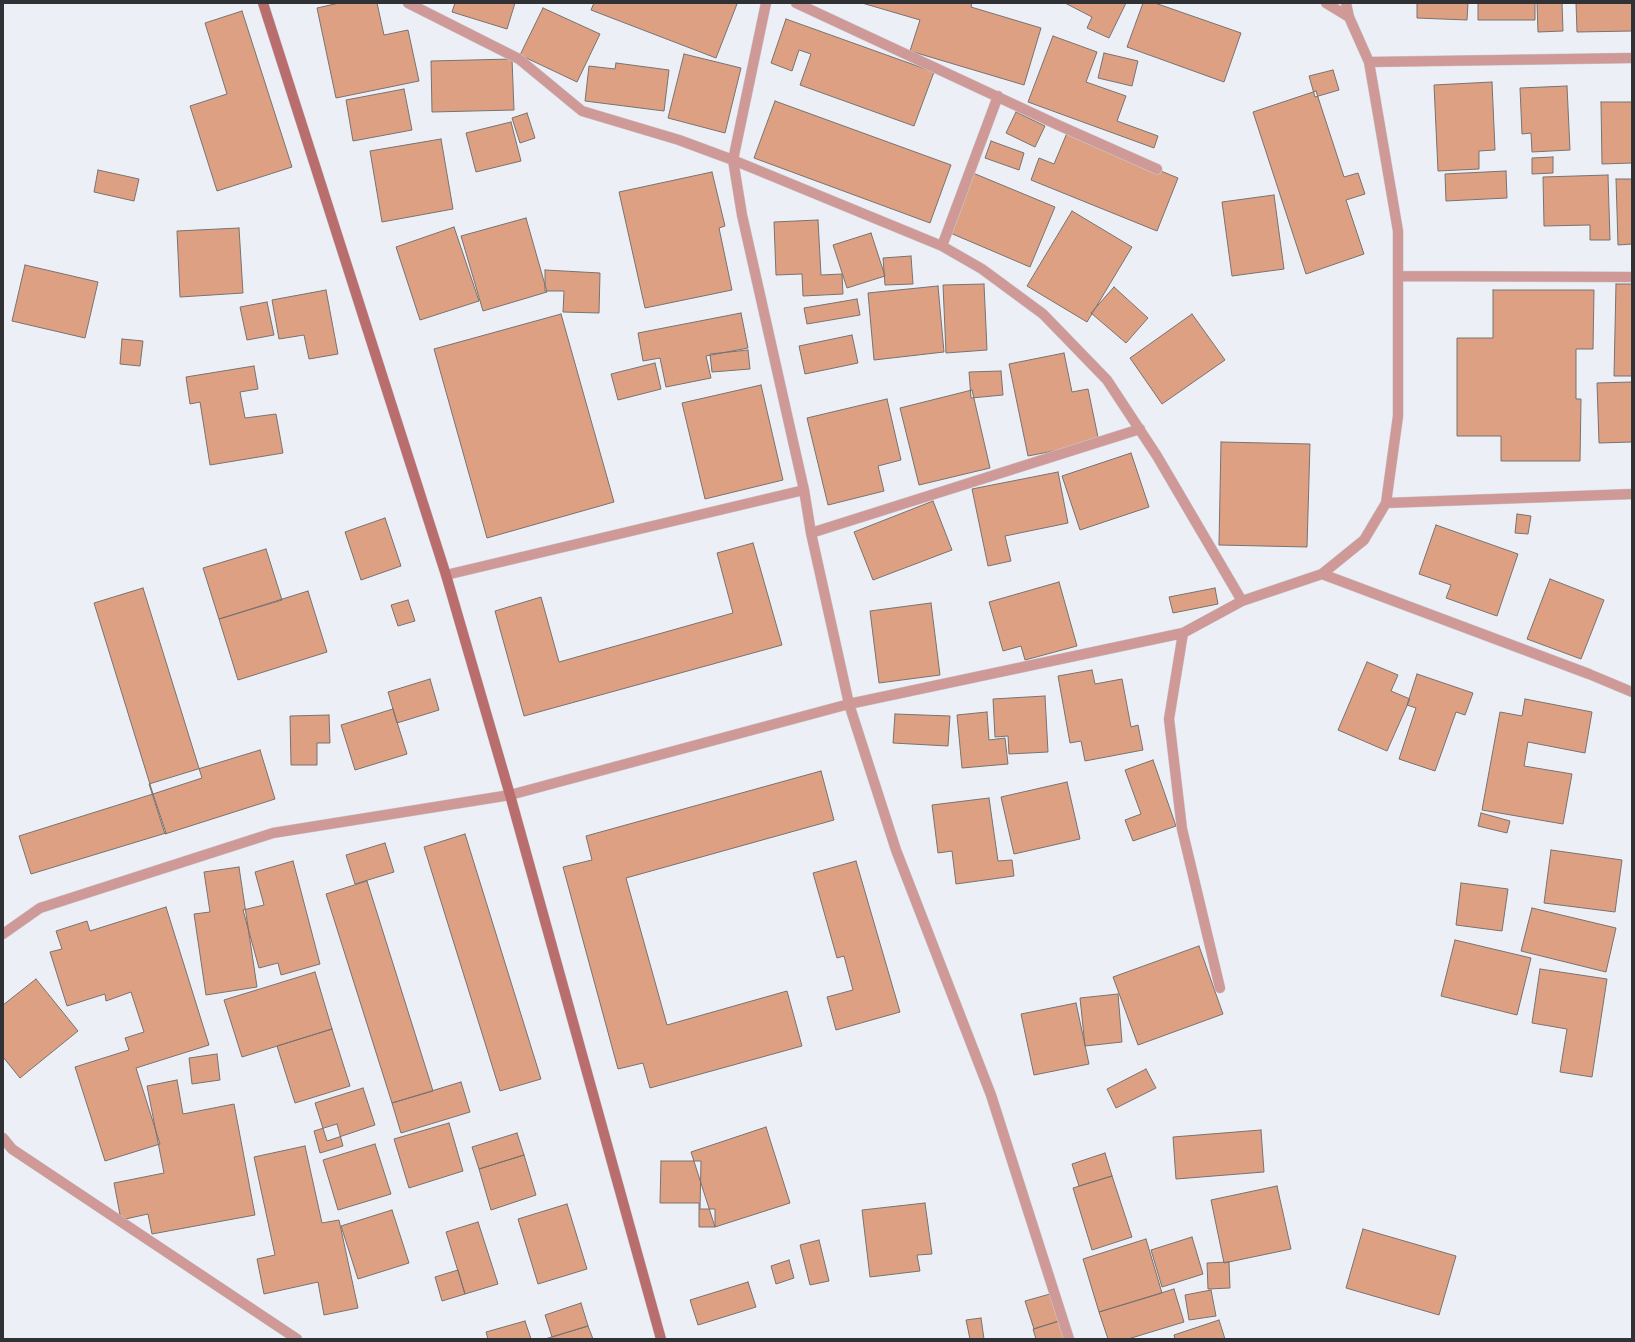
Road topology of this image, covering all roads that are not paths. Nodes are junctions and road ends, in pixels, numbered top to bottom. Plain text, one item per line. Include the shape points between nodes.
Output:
1 (263, 3) edge
2 (408, 3) edge
3 (766, 3) edge
4 (796, 3) edge
5 (1326, 3) edge
6 (1346, 3) edge
7 (1349, 17) junction
8 (1632, 58) edge
9 (1369, 62) junction
10 (998, 96) junction
11 (733, 160) junction
12 (1158, 169) dead end
13 (942, 246) junction
14 (1398, 276) junction
15 (1632, 277) edge
16 (1140, 430) junction
17 (804, 490) junction
18 (1632, 494) edge
19 (1386, 503) junction
20 (811, 533) junction
21 (1322, 574) junction
22 (446, 575) junction
23 (1242, 601) junction
24 (1183, 633) junction
25 (1632, 692) edge
26 (849, 704) junction
27 (510, 796) junction
28 (3, 934) edge
29 (1220, 988) dead end
30 (3, 1138) edge
31 (297, 1339) edge
32 (661, 1339) edge
33 (1069, 1339) edge

1 - 22 main road
2 - 11 street via 519,59 582,111 679,140
3 - 11 street
4 - 10 street
5 - 7 street
6 - 7 street
7 - 9 street
8 - 9 street
9 - 14 street via 1398,231
10 - 12 street via 1058,126
10 - 13 street
11 - 13 street
11 - 17 street via 742,216
13 - 16 street via 982,269 1043,314 1107,380
14 - 15 street
14 - 19 street via 1398,416
16 - 20 street
16 - 23 street
17 - 20 street
17 - 22 street
18 - 19 street
19 - 21 street via 1364,540
20 - 26 street
21 - 23 street
21 - 25 street
22 - 27 main road
23 - 24 street
24 - 26 street
24 - 29 street via 1169,719 1182,830
26 - 27 street
26 - 33 street via 896,850 991,1095
27 - 28 street via 273,833 40,908
27 - 32 main road
30 - 31 street via 12,1149

